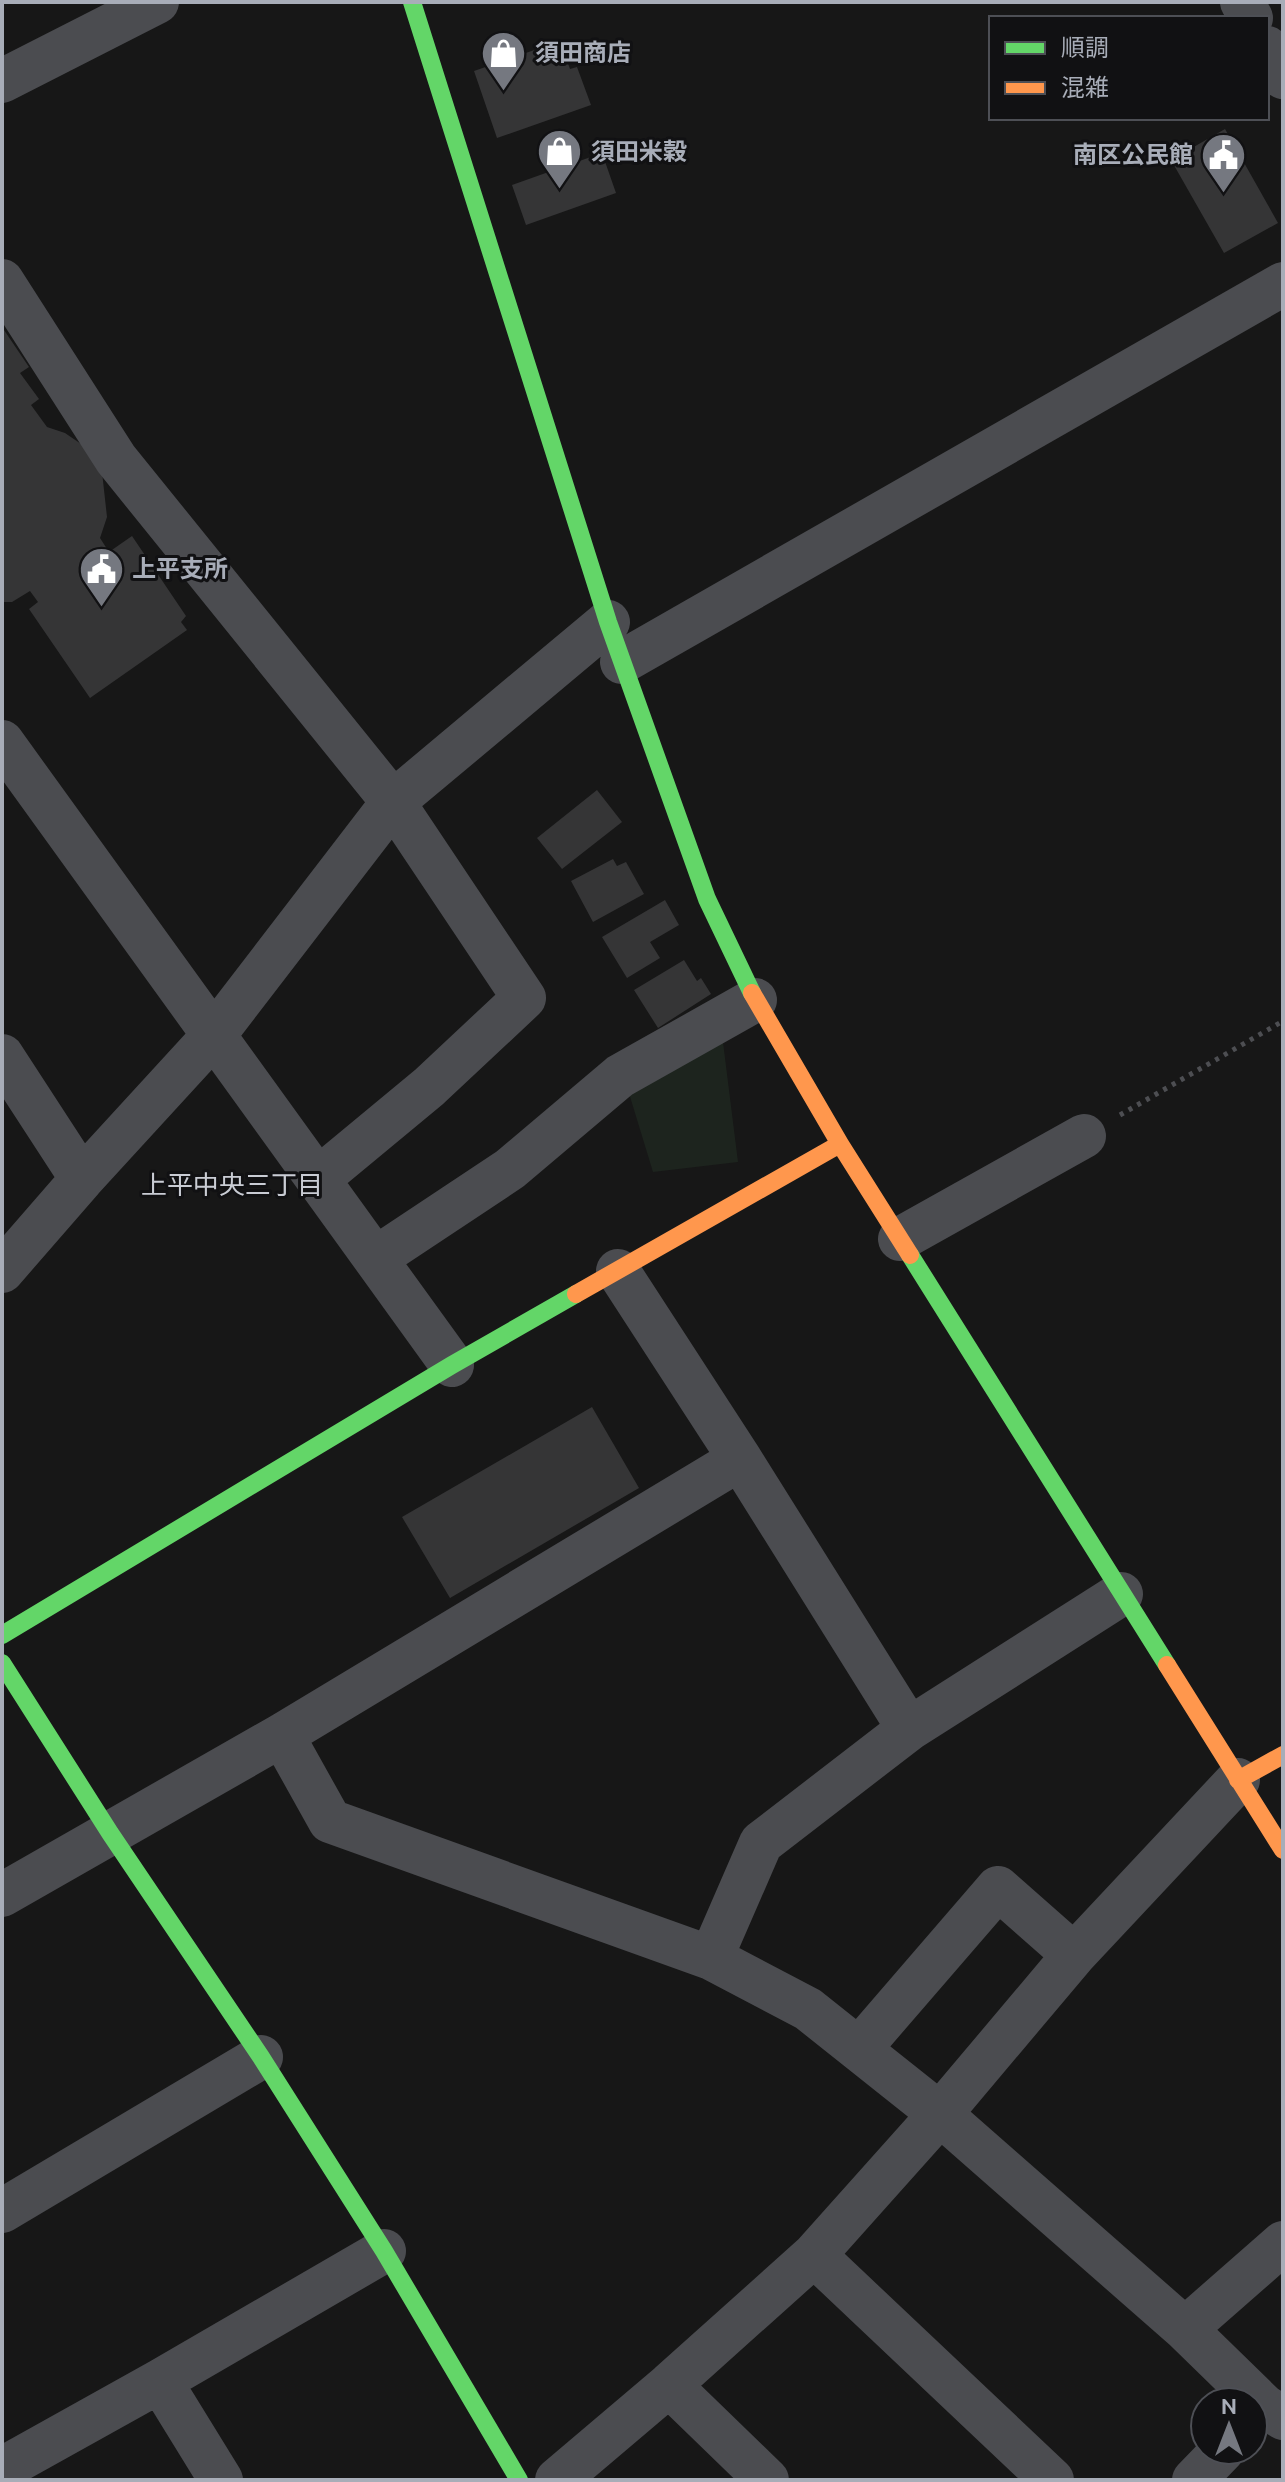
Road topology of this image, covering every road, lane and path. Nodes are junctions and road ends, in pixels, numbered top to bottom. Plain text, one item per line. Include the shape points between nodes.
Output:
1 (157, 2) edge
2 (412, 2) edge
3 (104, 14) edge
4 (1269, 52) edge
5 (1283, 77) edge
6 (2, 81) edge
7 (2, 281) edge
8 (1283, 284) edge
9 (615, 642) junction
10 (7, 761) edge
11 (393, 802) junction
12 (755, 1000) junction
13 (1283, 1021) edge
14 (214, 1035) junction
15 (2, 1056) edge
16 (1084, 1136) joint
17 (840, 1144) junction
18 (82, 1179) junction
19 (318, 1179) junction
20 (900, 1239) junction
21 (376, 1258) junction
22 (2, 1271) edge
23 (618, 1271) junction
24 (452, 1365) junction
25 (740, 1459) junction
26 (1121, 1594) junction
27 (2, 1635) edge
28 (2, 1663) edge
29 (909, 1729) junction
30 (282, 1735) junction
31 (1283, 1755) edge
32 (1238, 1780) junction
33 (110, 1833) junction
34 (1283, 1850) edge
35 (2, 1895) edge
36 (1074, 1955) junction
37 (711, 1958) junction
38 (859, 2049) junction
39 (261, 2057) junction
40 (940, 2114) junction
41 (2, 2211) edge
42 (1283, 2243) edge
43 (384, 2251) junction
44 (814, 2255) junction
45 (1185, 2329) junction
46 (160, 2381) junction
47 (669, 2385) junction
48 (1240, 2386) edge
49 (2, 2469) edge
50 (221, 2480) edge
51 (519, 2480) edge
52 (557, 2480) edge
53 (767, 2480) edge
54 (1052, 2480) edge

1 - 3 street
2 - 9 street
3 - 6 street
4 - 5 street
7 - 11 street via 116,459
8 - 9 street
9 - 11 street
9 - 12 street via 707,899
10 - 14 street
11 - 14 street
11 - 19 street via 524,998 429,1087
12 - 17 street
12 - 21 street via 620,1076 510,1169
13 - 16 path
14 - 18 street
14 - 19 street
15 - 18 street
16 - 20 street
17 - 20 street
17 - 23 street
18 - 22 street
19 - 21 street
20 - 26 street
21 - 24 street
23 - 24 street
23 - 25 street
24 - 27 street
25 - 29 street
25 - 30 street
26 - 29 street
26 - 32 street
28 - 33 street
29 - 37 street via 761,1843
30 - 33 street
30 - 37 street via 330,1821
31 - 32 street
32 - 34 street
32 - 36 street
33 - 35 street
33 - 39 street
36 - 38 street via 998,1888
36 - 40 street
37 - 38 street via 808,2009
38 - 40 street
39 - 41 street
39 - 43 street
40 - 44 street
40 - 45 street
42 - 45 street
43 - 46 street
43 - 51 street
44 - 47 street
44 - 54 street
45 - 48 street
46 - 49 street
46 - 50 street
47 - 52 street
47 - 53 street

